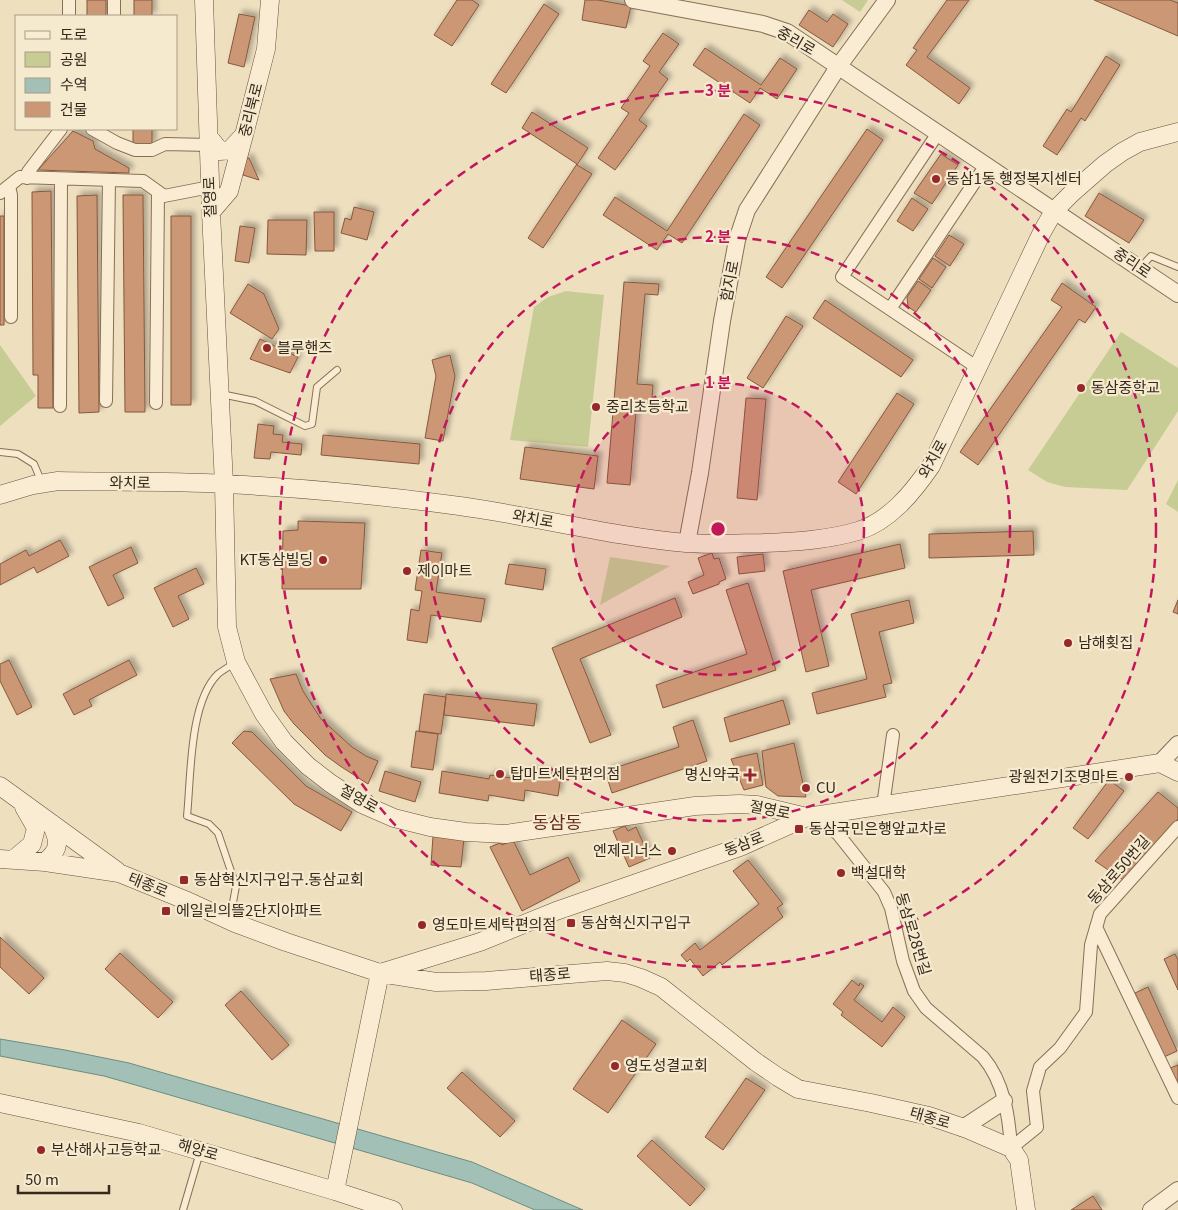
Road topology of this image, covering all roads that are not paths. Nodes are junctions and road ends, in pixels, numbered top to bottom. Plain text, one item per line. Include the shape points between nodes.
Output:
1 (69, 0) edge
2 (114, 0) edge
3 (204, 0) edge
4 (270, 0) edge
5 (633, 0) edge
6 (887, 0) edge
7 (69, 15) edge
8 (114, 15) edge
9 (838, 67) junction
10 (60, 130) edge
11 (96, 130) edge
12 (938, 132) junction
13 (1178, 132) edge
14 (114, 135) edge
15 (244, 135) junction
16 (209, 141) junction
17 (986, 165) junction
18 (27, 178) junction
19 (62, 179) junction
20 (109, 180) junction
21 (210, 187) junction
22 (5, 189) edge
23 (158, 192) junction
24 (1054, 211) junction
25 (211, 212) junction
26 (1140, 268) junction
27 (1178, 268) edge
28 (1178, 294) edge
29 (890, 308) junction
30 (11, 317) dead end
31 (978, 368) junction
32 (337, 370) dead end
33 (220, 394) junction
34 (106, 401) dead end
35 (156, 403) dead end
36 (60, 406) dead end
37 (0, 452) edge
38 (43, 484) junction
39 (224, 484) junction
40 (0, 495) edge
41 (687, 543) junction
42 (236, 662) junction
43 (892, 735) dead end
44 (1178, 744) edge
45 (1160, 763) junction
46 (1178, 772) edge
47 (0, 786) edge
48 (22, 802) junction
49 (883, 806) junction
50 (807, 817) junction
51 (52, 823) junction
52 (1178, 827) edge
53 (7, 860) edge
54 (45, 862) junction
55 (119, 873) junction
56 (230, 921) junction
57 (1096, 927) junction
58 (380, 973) junction
59 (1178, 1098) edge
60 (1004, 1101) junction
61 (0, 1103) edge
62 (963, 1128) junction
63 (1011, 1148) junction
64 (200, 1151) junction
65 (1178, 1190) edge
66 (335, 1191) junction
67 (183, 1210) edge
68 (393, 1210) edge
69 (1026, 1210) edge
70 (1151, 1210) edge

1 - 7 street
2 - 8 street
3 - 16 main road, 절영로
4 - 15 main road, 중리북로 via 266,49
5 - 9 street, 중리로 via 763,24 787,32
6 - 9 street, 함지로
9 - 12 street, 중리로
9 - 41 street, 함지로 via 744,218 722,321
10 - 18 street via 28,172
11 - 14 street
12 - 17 street, 중리로
12 - 29 street via 842,277
13 - 24 main road, 와치로 via 1140,142 1122,152 1072,192
14 - 16 street via 135,150
15 - 16 main road via 230,150 220,151
15 - 25 main road, 중리북로 via 229,191
16 - 21 main road, 절영로
17 - 24 street, 중리로
17 - 29 street
18 - 19 street
18 - 22 street via 20,177
19 - 20 street
19 - 36 street
20 - 23 street via 143,182
20 - 34 street
21 - 23 street via 164,196
21 - 25 main road, 절영로
22 - 30 street via 11,195
23 - 35 street
24 - 26 street, 중리로
24 - 31 main road, 와치로
25 - 33 main road, 절영로
26 - 27 lane via 1151,256
26 - 28 street, 중리로
29 - 31 street
31 - 41 main road, 와치로 via 931,466 904,500 872,525 830,537 793,542
32 - 33 lane via 316,387 312,424 305,426 255,401
33 - 39 main road, 절영로
37 - 38 lane via 18,454 34,464
38 - 39 main road, 와치로
38 - 40 main road, 와치로
39 - 41 main road, 와치로 via 454,505
39 - 42 main road, 절영로 via 227,627
42 - 50 main road, 절영로 via 264,714 284,742 308,766 362,804 394,818 430,827 506,834 695,806 757,805
42 - 56 lane via 218,674 202,701 190,758 187,816 208,824 218,833 236,886
43 - 49 street
44 - 45 street
45 - 46 main road
45 - 49 main road, 동삼로
47 - 48 main road
48 - 51 main road
48 - 53 main road via 36,828 32,844
49 - 50 main road, 동삼로
50 - 58 main road, 동삼로 via 740,847 556,911 480,942
50 - 60 street, 동삼로28번길 via 825,824 838,834 884,892 914,991 926,1008 991,1066
51 - 54 main road via 58,840 55,854
51 - 55 main road
52 - 57 street, 동삼로50번길 via 1100,914
53 - 54 main road, 태종로
54 - 55 main road, 태종로
55 - 56 main road, 태종로
56 - 58 main road, 태종로
57 - 59 street
57 - 63 street, 동삼로50번길 via 1091,945 1086,1012 1060,1048 1040,1067 1033,1091 1038,1127
58 - 62 main road, 태종로 via 436,982 581,972 625,973 661,987 756,1062 798,1088 921,1114
58 - 66 main road
60 - 62 street
60 - 63 street, 동삼로28번길
61 - 64 main road, 해양로 via 139,1133
62 - 63 main road, 태종로
63 - 69 main road via 1019,1160
64 - 66 main road, 해양로
64 - 67 lane
65 - 70 street
66 - 68 main road, 해양로

